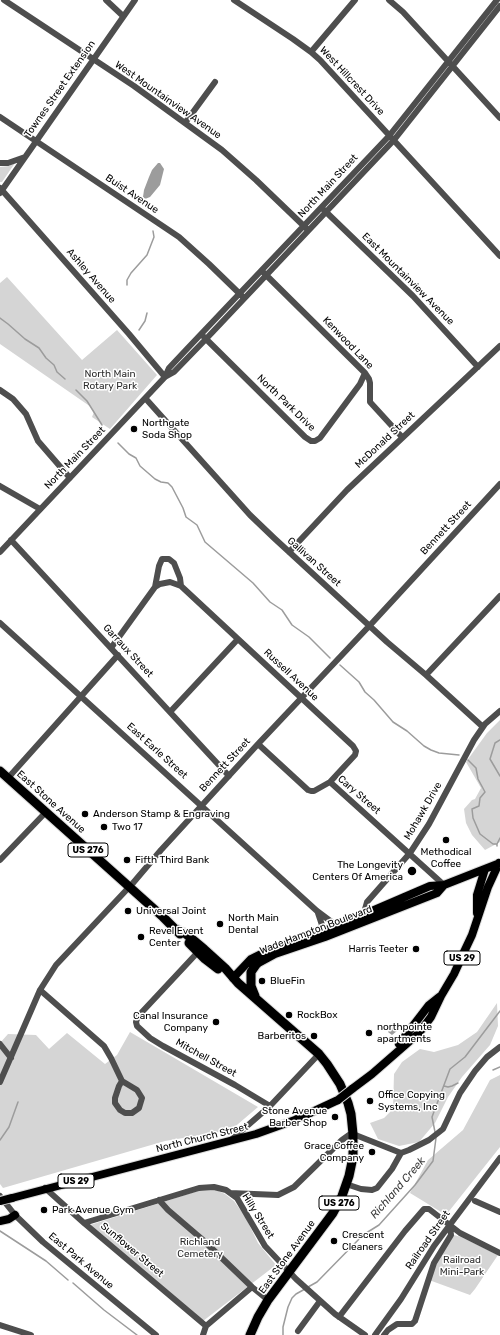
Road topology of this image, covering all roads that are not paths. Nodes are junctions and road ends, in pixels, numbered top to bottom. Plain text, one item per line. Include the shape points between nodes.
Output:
1 (4, 0) edge
2 (106, 0) edge
3 (135, 0) edge
4 (234, 0) edge
5 (355, 0) edge
6 (389, 0) edge
7 (498, 1) edge
8 (500, 6) edge
9 (123, 16) junction
10 (310, 52) junction
11 (93, 60) junction
12 (451, 64) junction
13 (215, 82) dead end
14 (0, 117) edge
15 (500, 118) edge
16 (185, 123) junction
17 (392, 138) junction
18 (36, 141) junction
19 (25, 157) junction
20 (0, 163) edge
21 (1, 191) edge
22 (324, 210) junction
23 (306, 228) junction
24 (500, 256) edge
25 (264, 273) junction
26 (242, 296) junction
27 (201, 334) junction
28 (206, 339) junction
29 (500, 346) edge
30 (478, 367) junction
31 (365, 373) junction
32 (165, 377) junction
33 (0, 390) edge
34 (146, 399) junction
35 (402, 437) junction
36 (70, 478) junction
37 (500, 484) edge
38 (0, 486) edge
39 (40, 509) junction
40 (12, 540) junction
41 (0, 552) edge
42 (289, 552) junction
43 (181, 586) junction
44 (155, 587) junction
45 (499, 598) edge
46 (0, 623) edge
47 (369, 626) junction
48 (238, 639) junction
49 (111, 648) junction
50 (118, 655) junction
51 (426, 675) junction
52 (81, 696) junction
53 (301, 698) junction
54 (500, 711) edge
55 (170, 712) junction
56 (483, 727) junction
57 (258, 744) junction
58 (0, 771) edge
59 (229, 776) junction
60 (8, 778) junction
61 (330, 782) junction
62 (202, 805) junction
63 (46, 812) junction
64 (410, 853) junction
65 (0, 860) edge
66 (500, 863) edge
67 (485, 869) junction
68 (444, 885) junction
69 (129, 887) junction
70 (317, 911) junction
71 (368, 917) junction
72 (477, 917) junction
73 (337, 926) junction
74 (176, 929) junction
75 (319, 932) junction
76 (198, 952) junction
77 (258, 962) junction
78 (233, 978) junction
79 (40, 990) junction
80 (441, 996) junction
81 (257, 999) junction
82 (424, 1012) junction
83 (407, 1043) junction
84 (0, 1044) edge
85 (500, 1047) edge
86 (320, 1054) junction
87 (391, 1057) junction
88 (11, 1058) junction
89 (122, 1081) junction
90 (0, 1082) edge
91 (270, 1106) junction
92 (353, 1134) junction
93 (229, 1142) junction
94 (401, 1152) junction
95 (500, 1158) edge
96 (346, 1184) junction
97 (45, 1188) junction
98 (230, 1193) junction
99 (0, 1196) edge
100 (159, 1200) junction
101 (0, 1201) edge
102 (475, 1201) dead end
103 (500, 1212) edge
104 (15, 1215) junction
105 (0, 1221) edge
106 (84, 1223) junction
107 (450, 1226) junction
108 (500, 1253) edge
109 (289, 1272) junction
110 (252, 1287) junction
111 (268, 1300) junction
112 (320, 1301) junction
113 (339, 1317) junction
114 (0, 1325) edge
115 (206, 1326) junction
116 (298, 1331) dead end
117 (31, 1335) edge
118 (156, 1335) edge
119 (203, 1335) edge
120 (250, 1335) edge
121 (365, 1335) edge
122 (375, 1335) edge
123 (384, 1335) edge

1 - 11 street, West Mountainview Avenue
2 - 9 street
3 - 9 street, Townes Street Extension
4 - 10 street, West Hillcrest Drive
5 - 10 street
6 - 12 street
7 - 12 street, North Main Street
8 - 12 street, North Main Street
9 - 11 street, Townes Street Extension
10 - 17 street, West Hillcrest Drive
11 - 16 street, West Mountainview Avenue
11 - 18 street, Townes Street Extension
12 - 15 street
12 - 17 street, North Main Street
13 - 16 street
14 - 18 street, Buist Avenue
16 - 23 street, West Mountainview Avenue via 232,158
17 - 22 street, North Main Street
17 - 24 street, West Hillcrest Drive
18 - 19 street, Townes Street Extension
18 - 26 street, Buist Avenue via 179,238
19 - 20 street
19 - 21 street, Townes Street Extension
21 - 32 street, Ashley Avenue
22 - 23 street, North Main Street
22 - 30 street, East Mountainview Avenue via 424,306
23 - 25 street, North Main Street
25 - 26 street, North Main Street
25 - 31 street, Kenwood Lane
26 - 27 street, North Main Street
26 - 28 street, North Main Street
27 - 28 street, North Park Drive
27 - 32 street, North Main Street
28 - 31 street, North Park Drive via 311,441 320,438 360,384
28 - 32 street, North Main Street via 174,372
29 - 30 street, McDonald Street
30 - 35 street, McDonald Street
31 - 35 street, Kenwood Lane via 370,379 370,402
32 - 34 street, North Main Street
33 - 36 street via 13,399 26,414 38,441
34 - 36 street, North Main Street
34 - 42 street, Gallivan Street via 250,515
35 - 42 street, McDonald Street via 346,490
36 - 39 street, North Main Street
37 - 47 street, Bennett Street
38 - 39 street
39 - 40 street, North Main Street
40 - 41 street, North Main Street
40 - 49 street, Garraux Street
42 - 47 street, Gallivan Street
43 - 44 street via 170,582
43 - 44 street via 177,568 172,560 166,558 160,562
43 - 48 street, Russell Avenue
44 - 49 street
45 - 51 street
46 - 52 street, East Earle Street
47 - 51 street, Gallivan Street
47 - 53 street, Bennett Street
48 - 53 street, Russell Avenue
48 - 55 street
49 - 50 street, Garraux Street
50 - 52 street
50 - 55 street, Garraux Street
51 - 56 street, Gallivan Street
52 - 60 street
52 - 62 street, East Earle Street
53 - 57 street, Bennett Street
53 - 61 street, Russell Avenue via 356,751
54 - 56 street, Mohawk Drive
55 - 59 street, Garraux Street
56 - 64 street, Mohawk Drive
57 - 59 street, Bennett Street
57 - 61 street, Cary Street via 308,790 314,791
58 - 60 highway, East Stone Avenue / US 276
59 - 62 street, Bennett Street
60 - 63 highway, East Stone Avenue / US 276
61 - 64 street, Cary Street
62 - 69 street, Bennett Street
62 - 70 street, East Earle Street
63 - 65 street
63 - 69 highway, East Stone Avenue / US 276
64 - 68 street, Cary Street
64 - 71 street, Mohawk Drive via 367,902 365,909
66 - 67 main road, Wade Hampton Boulevard
66 - 72 main road, North Church Street / US 29 via 488,886
67 - 68 main road, Wade Hampton Boulevard
67 - 72 main road, North Church Street / US 29 via 477,895
68 - 71 main road, Wade Hampton Boulevard via 430,886
69 - 74 highway, East Stone Avenue / US 276
69 - 79 street, Bennett Street via 64,956
70 - 73 street, East Earle Street
70 - 75 street via 322,925
71 - 73 main road, Wade Hampton Boulevard
71 - 77 main road, Wade Hampton Boulevard via 325,937
72 - 80 main road, North Church Street / US 29 via 462,957
73 - 75 main road, Wade Hampton Boulevard
74 - 76 highway, East Stone Avenue / US 276
74 - 78 highway, East Stone Avenue / US 276 via 204,949
75 - 78 main road, Wade Hampton Boulevard via 251,959
76 - 78 highway, East Stone Avenue / US 276
76 - 91 street, Mitchell Street via 142,1012 136,1022 150,1038
77 - 78 main road, Wade Hampton Boulevard
77 - 81 highway via 251,972 251,986
78 - 81 highway, East Stone Avenue / US 276
79 - 88 street, Bennett Street
79 - 89 street via 104,1046
80 - 82 main road, North Church Street / US 29
80 - 83 main road, North Church Street / US 29 via 431,1018
81 - 86 highway, East Stone Avenue / US 276
82 - 83 main road via 427,1015 425,1019
82 - 87 main road, North Church Street / US 29
83 - 87 main road, North Church Street / US 29
84 - 88 street
85 - 94 street via 481,1064 464,1086 439,1134
86 - 91 street
86 - 92 highway, East Stone Avenue / US 276 via 340,1084 349,1107
87 - 93 main road, North Church Street / US 29, bridge via 338,1100 284,1125
88 - 90 street, Bennett Street
89 - 89 street via 115,1103 120,1110 132,1112 139,1108 142,1098 137,1090
91 - 93 street
92 - 94 street
92 - 96 highway, East Stone Avenue / US 276 via 353,1157
92 - 98 street via 342,1140 294,1187 284,1192 271,1195
93 - 97 main road, North Church Street / US 29
94 - 96 street via 377,1188 361,1189
95 - 107 street, Railroad Street
96 - 109 highway, East Stone Avenue / US 276 via 333,1213
97 - 101 main road, North Church Street / US 29, bridge
97 - 106 street, Sunflower Street
98 - 100 street, Hilly Street via 207,1187
98 - 109 street, Hilly Street via 237,1198 265,1246
99 - 104 street, East Park Avenue
100 - 106 street, Hilly Street
100 - 110 street
102 - 103 street
104 - 105 main road
104 - 118 street, East Park Avenue via 43,1242
106 - 115 street, Sunflower Street
107 - 108 street
107 - 113 street via 429,1209 424,1209
107 - 122 street, Railroad Street
107 - 123 street via 451,1235 434,1263 415,1321 412,1324 397,1324
109 - 111 highway, East Stone Avenue / US 276
109 - 112 street, Hilly Street
110 - 111 street
110 - 115 street
111 - 120 highway, East Stone Avenue / US 276
112 - 113 street, Hilly Street
112 - 116 street
113 - 121 street, Hilly Street
114 - 117 street
115 - 119 street

